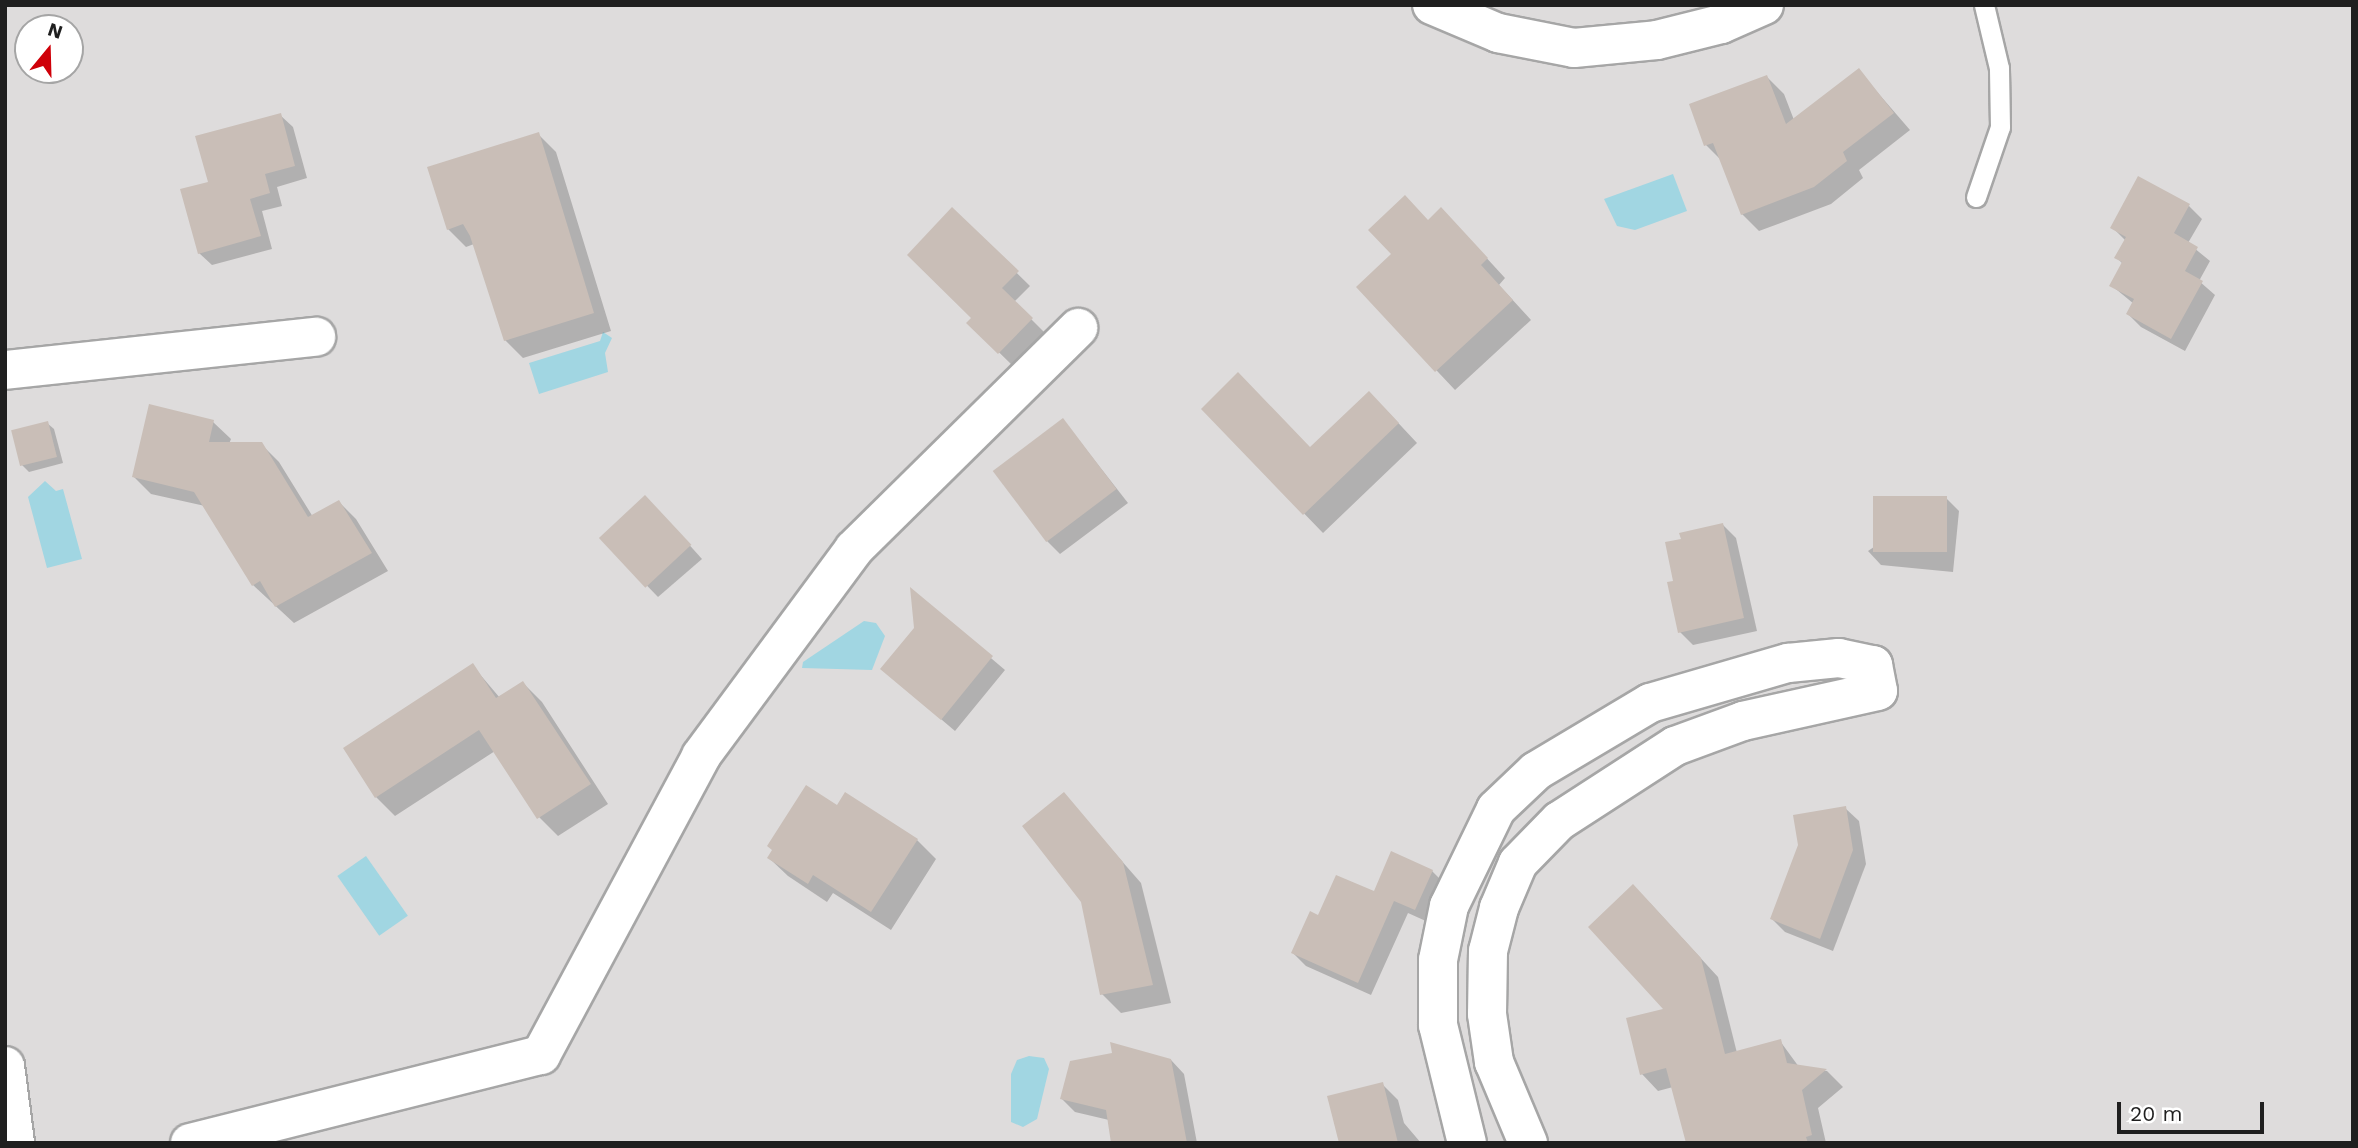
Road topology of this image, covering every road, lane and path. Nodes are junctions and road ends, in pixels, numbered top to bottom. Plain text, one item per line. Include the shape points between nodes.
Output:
1 (1432, 5) edge
2 (1765, 5) edge
3 (1984, 5) edge
4 (1976, 197) dead end
5 (1078, 328) dead end
6 (316, 337) dead end
7 (5, 370) edge
8 (5, 1066) edge
9 (15, 1143) edge
10 (190, 1143) edge
11 (1467, 1143) edge
12 (1528, 1143) edge

1 - 2 street via 1498,33 1574,48 1657,40 1721,24
3 - 4 lane via 1999,68 2000,127
5 - 10 street via 854,549 701,756 541,1055
6 - 7 street
8 - 9 street
11 - 12 street via 1438,1025 1438,960 1449,906 1496,809 1536,771 1650,702 1788,663 1839,658 1872,665 1878,691 1743,721 1675,746 1559,821 1518,863 1488,951 1486,1014 1494,1062

